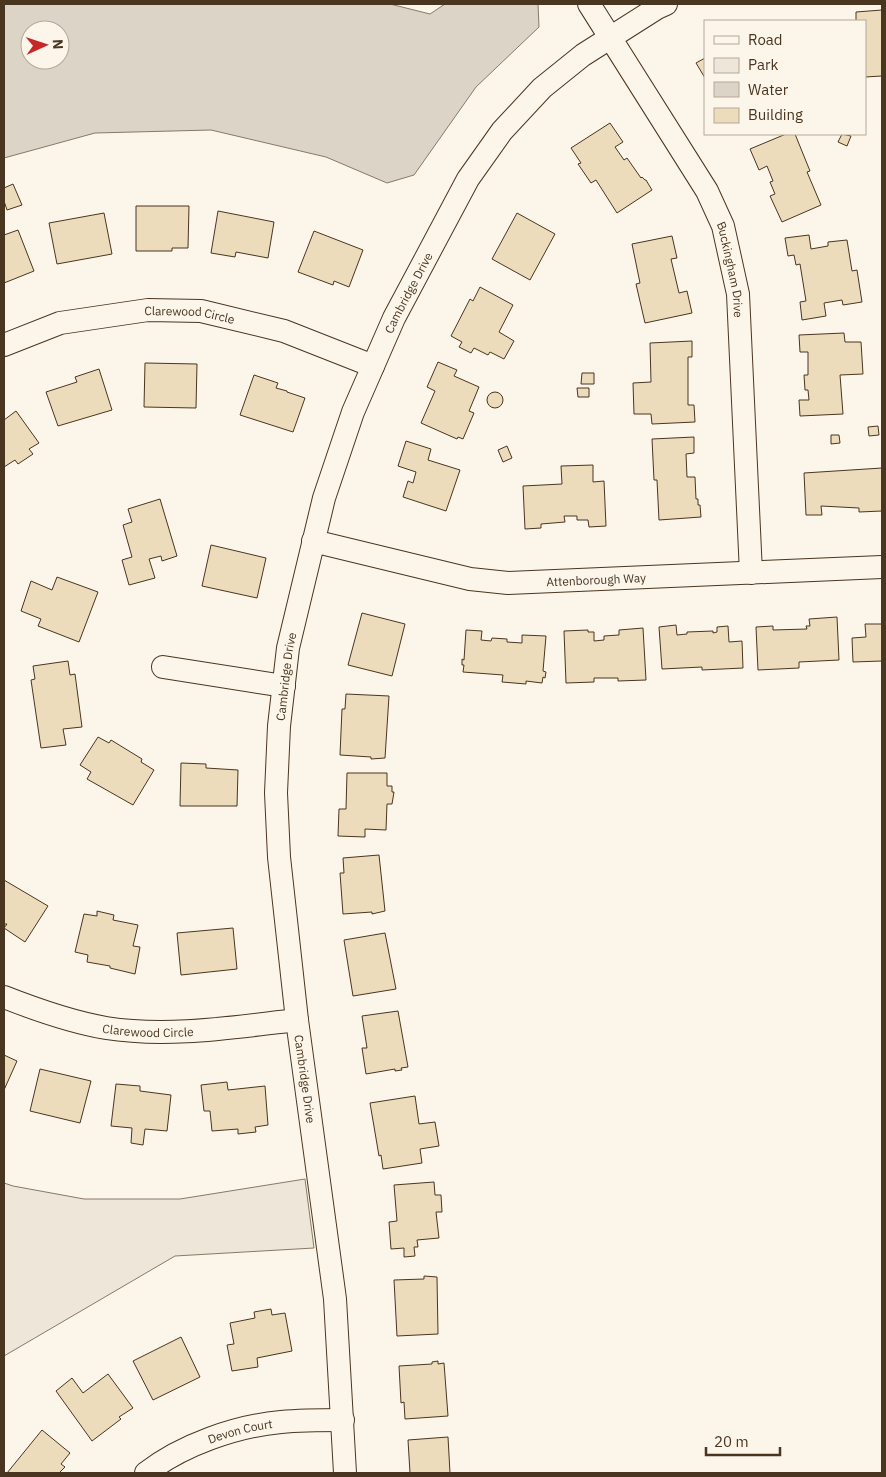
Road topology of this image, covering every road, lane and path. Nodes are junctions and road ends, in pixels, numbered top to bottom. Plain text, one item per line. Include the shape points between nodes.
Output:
1 (589, 4) edge
2 (666, 4) edge
3 (610, 38) junction
4 (4, 345) edge
5 (373, 366) junction
6 (313, 541) junction
7 (882, 567) edge
8 (751, 573) junction
9 (163, 667) dead end
10 (284, 686) junction
11 (4, 997) edge
12 (297, 1020) junction
13 (343, 1420) junction
14 (146, 1473) edge
15 (345, 1473) edge

1 - 3 street, Buckingham Drive
2 - 3 street, Cambridge Drive
3 - 5 street, Cambridge Drive via 542,88 502,131 468,179 394,318
3 - 8 street, Buckingham Drive via 707,191 723,226 738,294
4 - 5 street, Clarewood Circle via 60,323 148,310 201,312 284,331
5 - 6 street, Cambridge Drive via 353,412
6 - 8 street, Attenborough Way via 470,579 508,582
6 - 10 street, Cambridge Drive via 288,648
7 - 8 street, Attenborough Way
9 - 10 street
10 - 12 street, Cambridge Drive via 276,793 279,857
11 - 12 street, Clarewood Circle via 48,1014 106,1028 148,1032 186,1032
12 - 13 street, Cambridge Drive via 335,1299
13 - 14 street, Devon Court via 280,1422 239,1429 192,1446
13 - 15 street, Cambridge Drive

